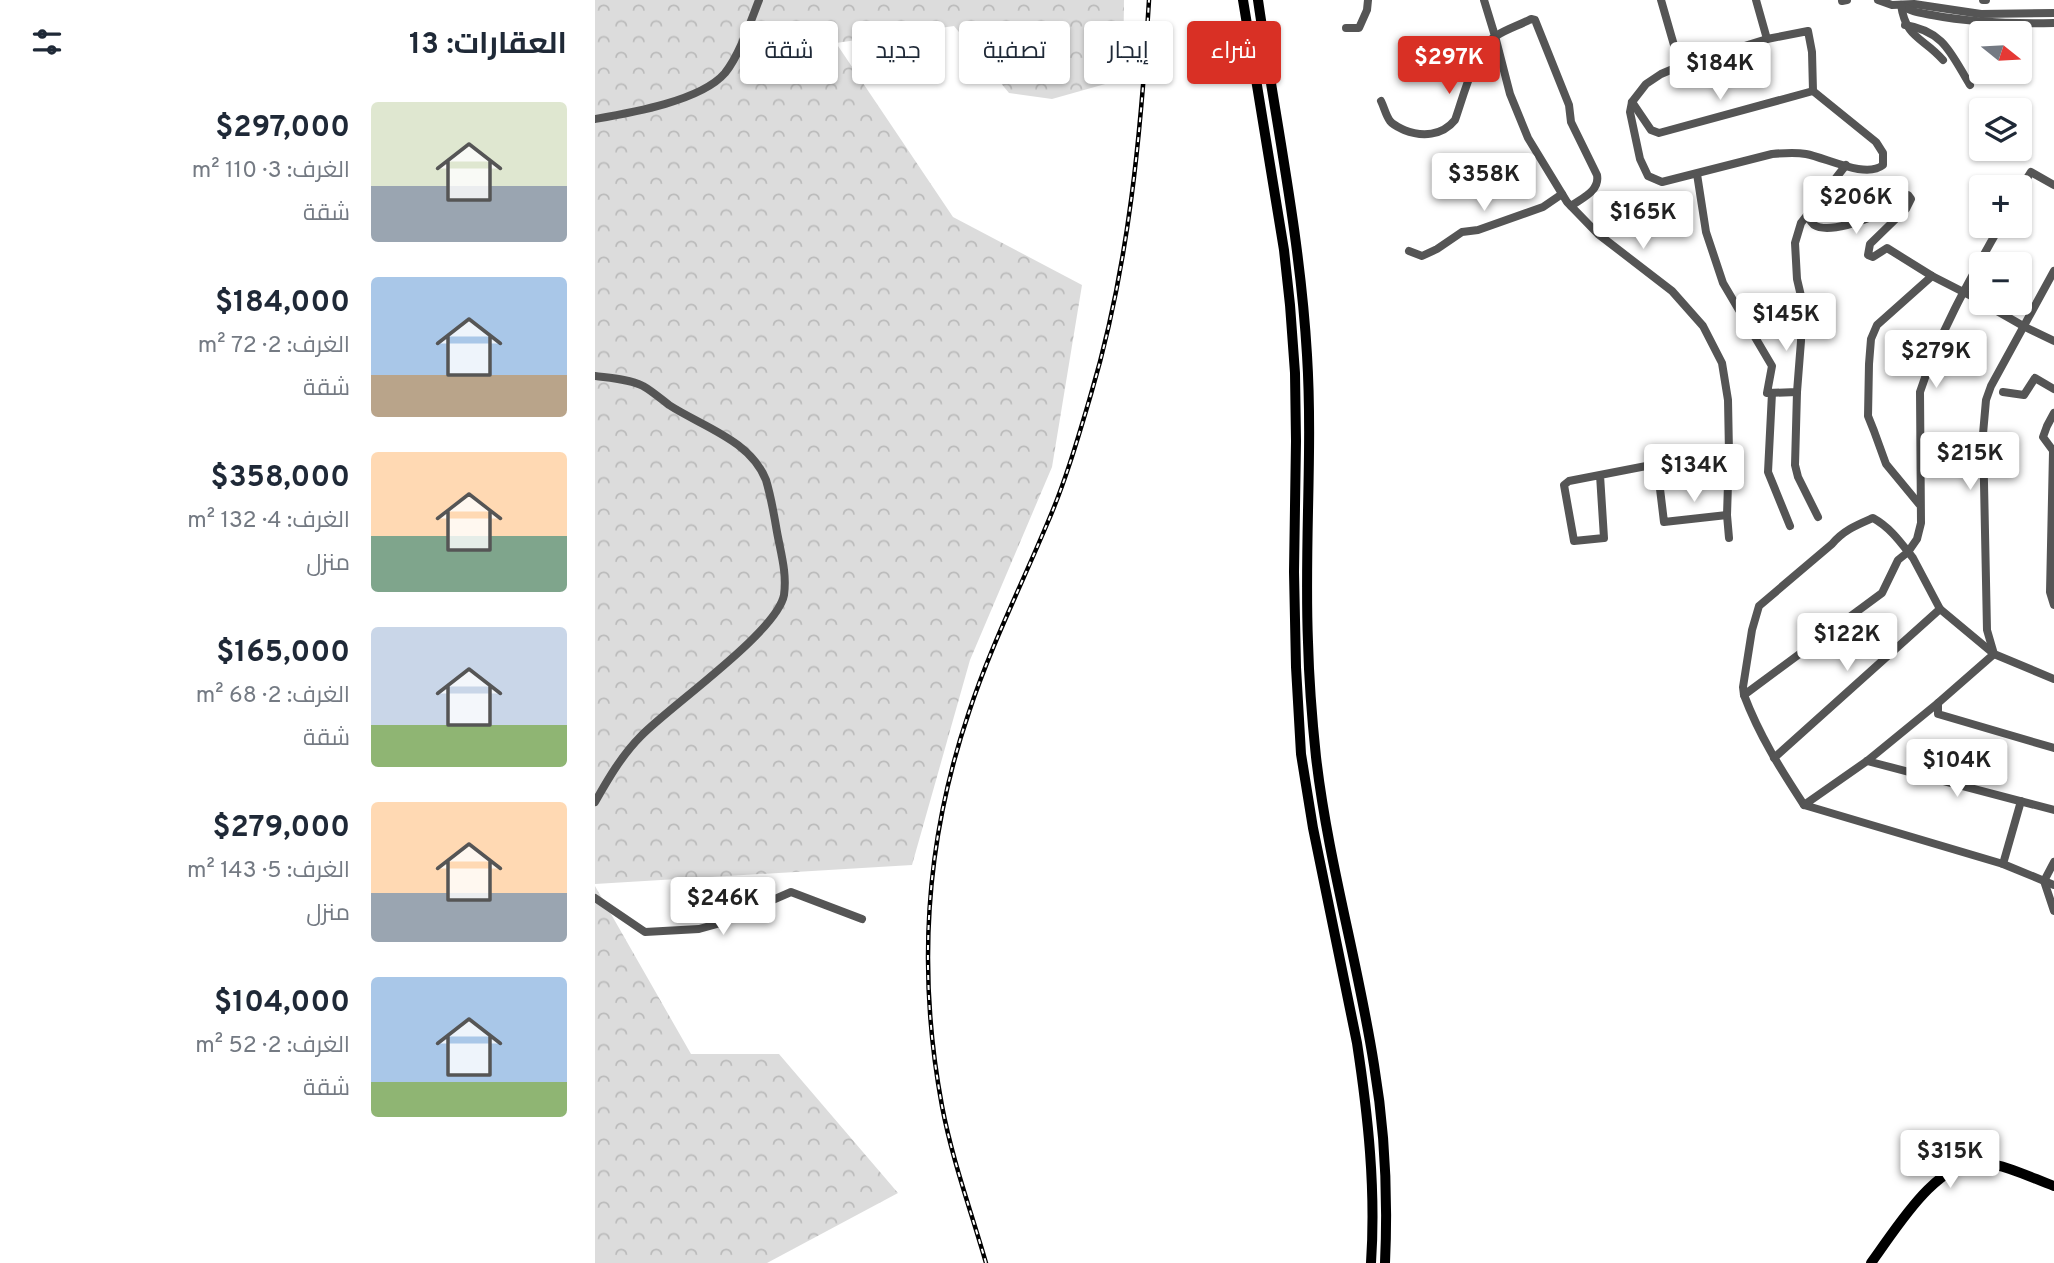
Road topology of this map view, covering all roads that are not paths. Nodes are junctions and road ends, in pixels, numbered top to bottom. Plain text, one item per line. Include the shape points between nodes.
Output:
1 (759, 0) edge
2 (1243, 0) edge
3 (1258, 0) edge
4 (1368, 0) edge
5 (1484, 0) edge
6 (1661, 0) edge
7 (1756, 0) edge
8 (1878, 0) edge
9 (1901, 5) junction
10 (2054, 13) edge
11 (2054, 23) edge
12 (1905, 24) junction
13 (1346, 28) dead end
14 (1495, 36) junction
15 (1767, 39) junction
16 (1943, 60) dead end
17 (1680, 66) junction
18 (1970, 85) dead end
19 (1812, 92) junction
20 (1381, 101) dead end
21 (1632, 102) junction
22 (595, 119) edge
23 (1846, 165) junction
24 (1697, 174) junction
25 (2029, 175) edge
26 (2054, 185) edge
27 (1562, 194) junction
28 (1571, 206) junction
29 (1807, 216) junction
30 (1993, 238) edge
31 (1409, 251) dead end
32 (2054, 271) edge
33 (1933, 275) junction
34 (1963, 291) junction
35 (1969, 294) edge
36 (2004, 315) edge
37 (2025, 327) junction
38 (2054, 341) edge
39 (595, 376) edge
40 (2054, 389) edge
41 (1797, 392) junction
42 (2003, 392) dead end
43 (1772, 393) junction
44 (2054, 413) edge
45 (2054, 452) edge
46 (1729, 457) junction
47 (1657, 464) junction
48 (1600, 475) junction
49 (1920, 505) junction
50 (1727, 515) junction
51 (1818, 517) dead end
52 (1790, 526) dead end
53 (1729, 538) dead end
54 (1908, 552) junction
55 (2054, 605) edge
56 (1940, 609) junction
57 (1994, 654) junction
58 (2054, 679) edge
59 (1744, 695) junction
60 (1938, 703) junction
61 (2054, 748) edge
62 (1774, 758) junction
63 (1867, 761) junction
64 (2021, 801) junction
65 (595, 802) edge
66 (1804, 805) junction
67 (2054, 810) edge
68 (2054, 862) edge
69 (2003, 864) junction
70 (2044, 881) junction
71 (2054, 885) edge
72 (595, 898) edge
73 (2054, 911) edge
74 (862, 919) dead end
75 (2054, 1186) edge
76 (1371, 1263) edge
77 (1385, 1263) edge
78 (1871, 1263) edge

1 - 22 street via 724,73 701,91 639,111
2 - 76 highway via 1291,318 1301,754 1369,1126
3 - 77 highway via 1299,265 1307,352 1308,640 1317,758 1374,1066 1383,1136
4 - 13 street via 1359,28
5 - 14 street
6 - 17 street
7 - 15 street
8 - 9 street
9 - 10 street via 1980,14
9 - 11 street via 1913,12 1973,22
9 - 12 street
12 - 16 street
12 - 18 street via 1934,34
14 - 20 street via 1476,62 1450,127 1416,134 1390,121
14 - 27 street via 1510,94 1528,138
14 - 28 street via 1535,20 1598,182
15 - 17 street
15 - 19 street via 1808,32
17 - 21 street via 1654,78
19 - 21 street via 1659,134 1651,130
19 - 23 street via 1876,142 1883,153 1883,165 1871,171
21 - 24 street via 1631,123 1648,176 1662,182
23 - 24 street via 1786,153
23 - 29 street
24 - 43 street via 1716,264 1772,366 1767,393
25 - 26 street
27 - 28 street
27 - 31 street via 1543,207 1462,232 1422,256
28 - 46 street via 1598,234 1672,291 1703,326 1722,363
29 - 33 street via 1822,228 1842,226 1882,212 1900,196 1908,195 1906,209 1870,244 1868,255 1873,257 1887,248
29 - 41 street via 1795,243 1801,296
30 - 34 street
32 - 37 street
33 - 34 street
33 - 49 street via 1877,325 1869,364 1868,416 1886,464
34 - 35 street
34 - 49 street via 1920,392
36 - 37 street
37 - 38 street
37 - 57 street via 1991,386 1984,414 1987,630
39 - 65 street via 643,386 747,452 766,480 786,570 783,598 771,619 639,738
40 - 42 street via 2035,378 2024,394
41 - 43 street
41 - 51 street via 1795,465
43 - 52 street via 1768,471
44 - 45 street via 2043,438
45 - 55 street via 2050,592
46 - 47 street via 1708,454
46 - 50 street
47 - 48 street
47 - 50 street via 1664,522
48 - 48 street via 1565,485 1574,541 1604,538
49 - 54 street via 1917,539
50 - 53 street
54 - 56 street
54 - 59 street via 1898,560 1882,593
54 - 59 street via 1886,525 1873,518 1841,534 1759,606
56 - 57 street
56 - 62 street
57 - 58 street
57 - 60 street
59 - 62 street
60 - 61 street via 1938,714
60 - 63 street
62 - 66 street
63 - 64 street
63 - 66 street
64 - 67 street
64 - 69 street
66 - 69 street
68 - 70 street
69 - 70 street
70 - 71 street
70 - 73 street
72 - 74 street via 645,932 699,929 791,892
75 - 78 main road via 2002,1167 1967,1163 1934,1183

